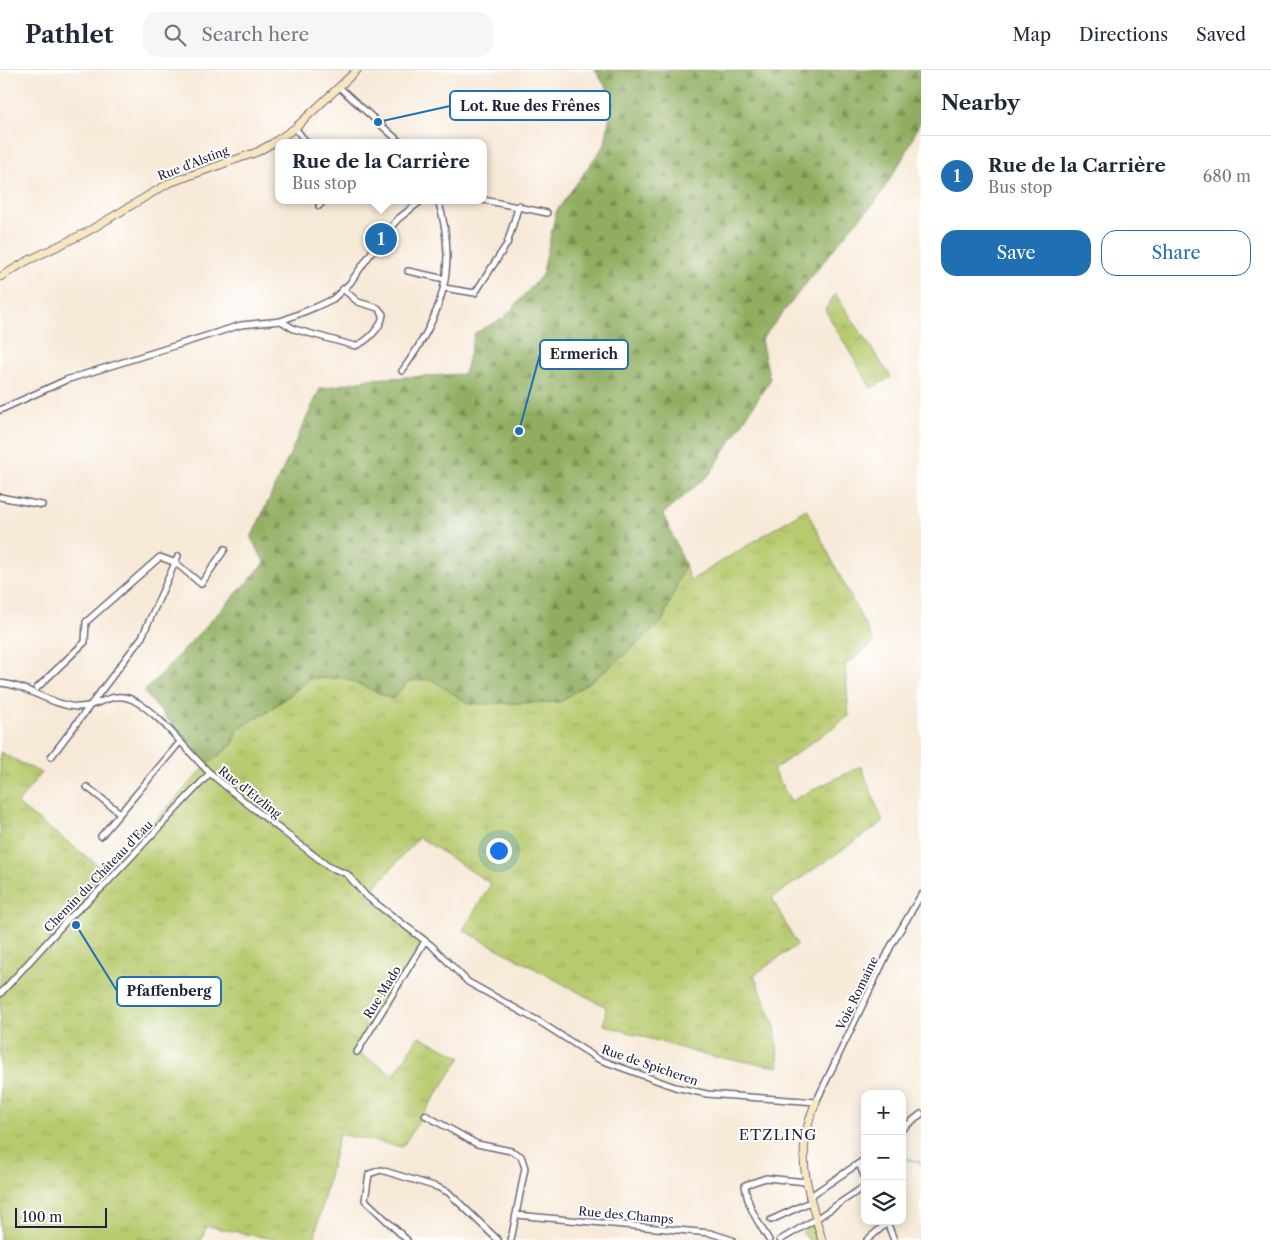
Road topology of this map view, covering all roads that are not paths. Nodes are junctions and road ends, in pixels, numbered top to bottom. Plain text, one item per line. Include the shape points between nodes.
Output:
1 (357, 70) edge
2 (339, 87) junction
3 (295, 128) junction
4 (278, 139) edge
5 (304, 139) edge
6 (397, 139) edge
7 (275, 141) edge
8 (487, 200) edge
9 (417, 204) edge
10 (439, 204) edge
11 (519, 205) junction
12 (547, 213) dead end
13 (408, 271) dead end
14 (0, 277) edge
15 (445, 279) junction
16 (444, 288) junction
17 (343, 289) junction
18 (281, 321) junction
19 (402, 371) dead end
20 (0, 410) edge
21 (0, 497) edge
22 (42, 505) dead end
23 (225, 549) dead end
24 (178, 556) dead end
25 (176, 563) junction
26 (0, 683) edge
27 (37, 688) dead end
28 (90, 706) junction
29 (180, 742) junction
30 (51, 757) dead end
31 (210, 772) junction
32 (87, 787) dead end
33 (120, 813) junction
34 (101, 836) dead end
35 (921, 895) edge
36 (425, 941) junction
37 (468, 982) joint
38 (0, 994) edge
39 (357, 1052) dead end
40 (816, 1102) junction
41 (921, 1114) edge
42 (425, 1115) dead end
43 (906, 1126) edge
44 (859, 1164) joint
45 (861, 1169) edge
46 (806, 1182) junction
47 (861, 1189) edge
48 (809, 1200) junction
49 (516, 1215) junction
50 (816, 1219) junction
51 (771, 1220) dead end
52 (884, 1225) edge
53 (888, 1225) edge
54 (407, 1240) edge
55 (498, 1240) edge
56 (510, 1240) edge
57 (732, 1240) edge
58 (769, 1240) edge
59 (780, 1240) edge
60 (822, 1240) edge
61 (867, 1240) edge
62 (894, 1240) edge

1 - 2 main road, Rue d'Alsting
2 - 3 main road, Rue d'Alsting
2 - 6 street
3 - 4 main road, Rue d'Alsting
3 - 5 street
7 - 14 main road, Rue d'Alsting via 257,152 169,183 85,233 27,260
8 - 11 street
9 - 17 street via 398,219
10 - 15 street via 446,227
11 - 12 street
11 - 16 street via 506,244 475,293
13 - 15 street
15 - 16 street
16 - 19 street via 438,312 426,336
17 - 18 street via 333,299
17 - 18 street via 358,302 378,308 383,314 369,339 361,344 355,346 294,329
18 - 20 street via 241,325 66,380
21 - 22 street
23 - 25 street via 200,584
24 - 25 street
25 - 27 street via 160,556 86,622 84,642
25 - 28 street via 142,637
26 - 28 street, Rue d'Etzling via 49,701 77,707
28 - 29 street, Rue d'Etzling via 114,695 132,699 147,709
28 - 30 street
29 - 31 street, Rue d'Etzling
29 - 33 street
31 - 36 street, Rue d'Etzling via 329,867 347,874 366,896
31 - 38 street, Chemin du Château d'Eau
32 - 33 street
33 - 34 street
35 - 40 street, Voie Romaine via 891,946
36 - 37 street, Rue d'Etzling
36 - 39 street, Rue Mado
37 - 40 street, Rue de Spicheren via 540,1022 587,1054 675,1087 707,1094
40 - 46 main road via 804,1142
41 - 43 street
42 - 49 street via 477,1144 521,1156 525,1168
44 - 45 street
44 - 48 street
46 - 48 main road
46 - 58 street via 766,1178 745,1185 752,1212
47 - 50 street
48 - 50 main road
48 - 51 street
49 - 56 street
49 - 57 street, Rue des Champs via 710,1233
50 - 59 street
50 - 60 main road
52 - 61 street
53 - 62 street
54 - 55 street via 365,1200 369,1174 380,1170 448,1192

